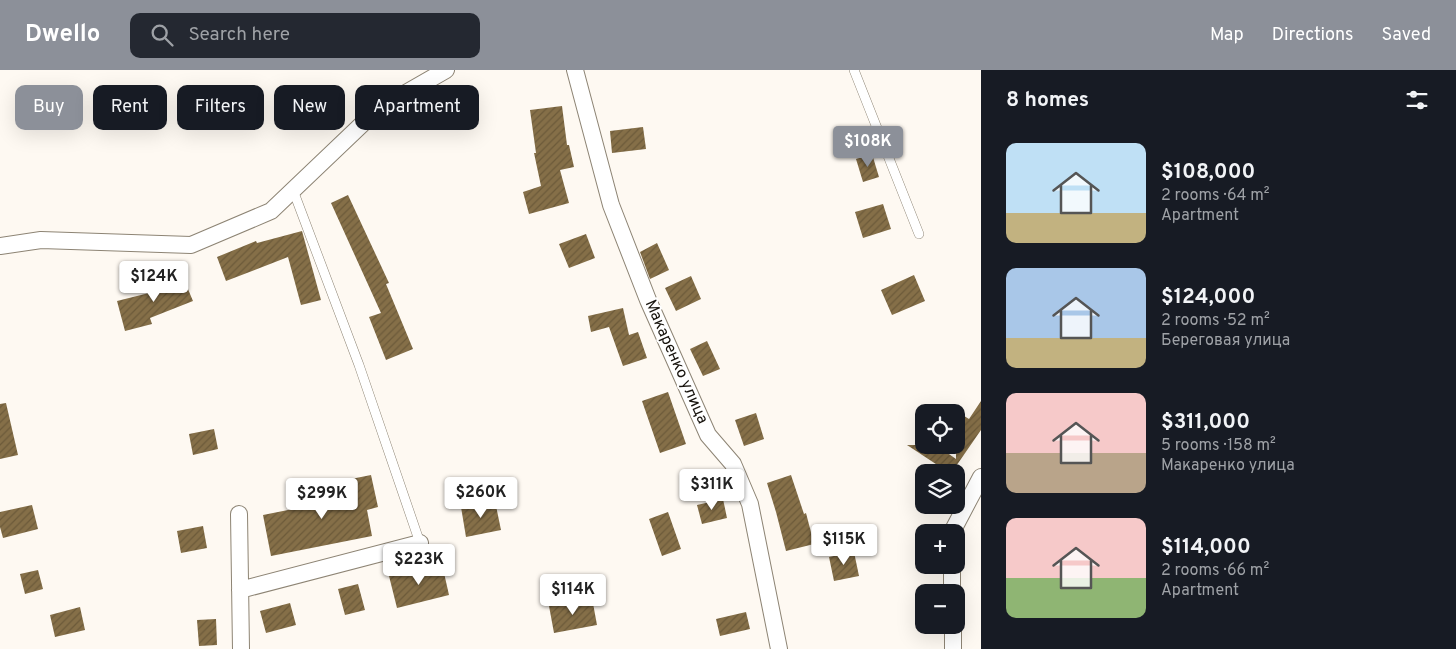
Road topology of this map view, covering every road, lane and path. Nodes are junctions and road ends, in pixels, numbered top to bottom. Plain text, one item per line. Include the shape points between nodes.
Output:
1 (446, 70) edge
2 (575, 70) edge
3 (854, 70) edge
4 (293, 190) junction
5 (919, 234) dead end
6 (0, 246) edge
7 (981, 477) edge
8 (239, 514) dead end
9 (956, 524) edge
10 (420, 543) joint
11 (240, 590) junction
12 (952, 634) edge
13 (240, 649) edge
14 (778, 649) edge
15 (953, 649) edge

1 - 4 street via 378,109
2 - 14 street, Макаренко улица via 611,205 648,300 708,435 733,464 750,504
3 - 5 lane
4 - 6 street via 271,211 191,245 41,240
4 - 10 lane via 360,365
7 - 9 street
8 - 11 street
10 - 11 street
11 - 13 street
12 - 15 street

